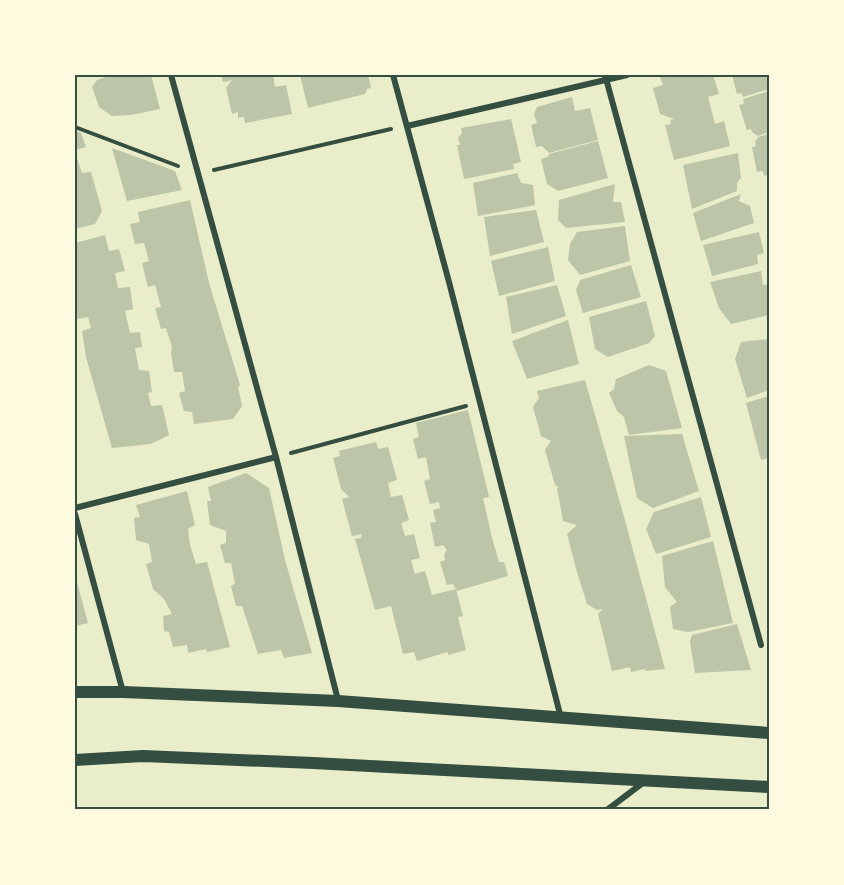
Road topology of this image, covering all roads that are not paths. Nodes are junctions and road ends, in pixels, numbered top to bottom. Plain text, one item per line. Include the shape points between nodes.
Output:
1 (171, 75) edge
2 (393, 75) edge
3 (627, 75) edge
4 (605, 78) edge
5 (407, 126) junction
6 (276, 457) junction
7 (75, 508) edge
8 (75, 514) edge
9 (761, 645) dead end
10 (75, 692) edge
11 (123, 692) junction
12 (338, 702) junction
13 (561, 719) junction
14 (769, 733) edge
15 (75, 760) edge
16 (647, 780) junction
17 (769, 787) edge
18 (607, 810) edge

1 - 6 street
2 - 5 street
3 - 4 street
4 - 5 street
4 - 9 street
5 - 13 street
6 - 7 street
6 - 12 street
8 - 11 street
10 - 11 main road
11 - 12 main road
12 - 13 main road
13 - 14 main road
15 - 16 main road via 143,756
16 - 17 main road
16 - 18 street

